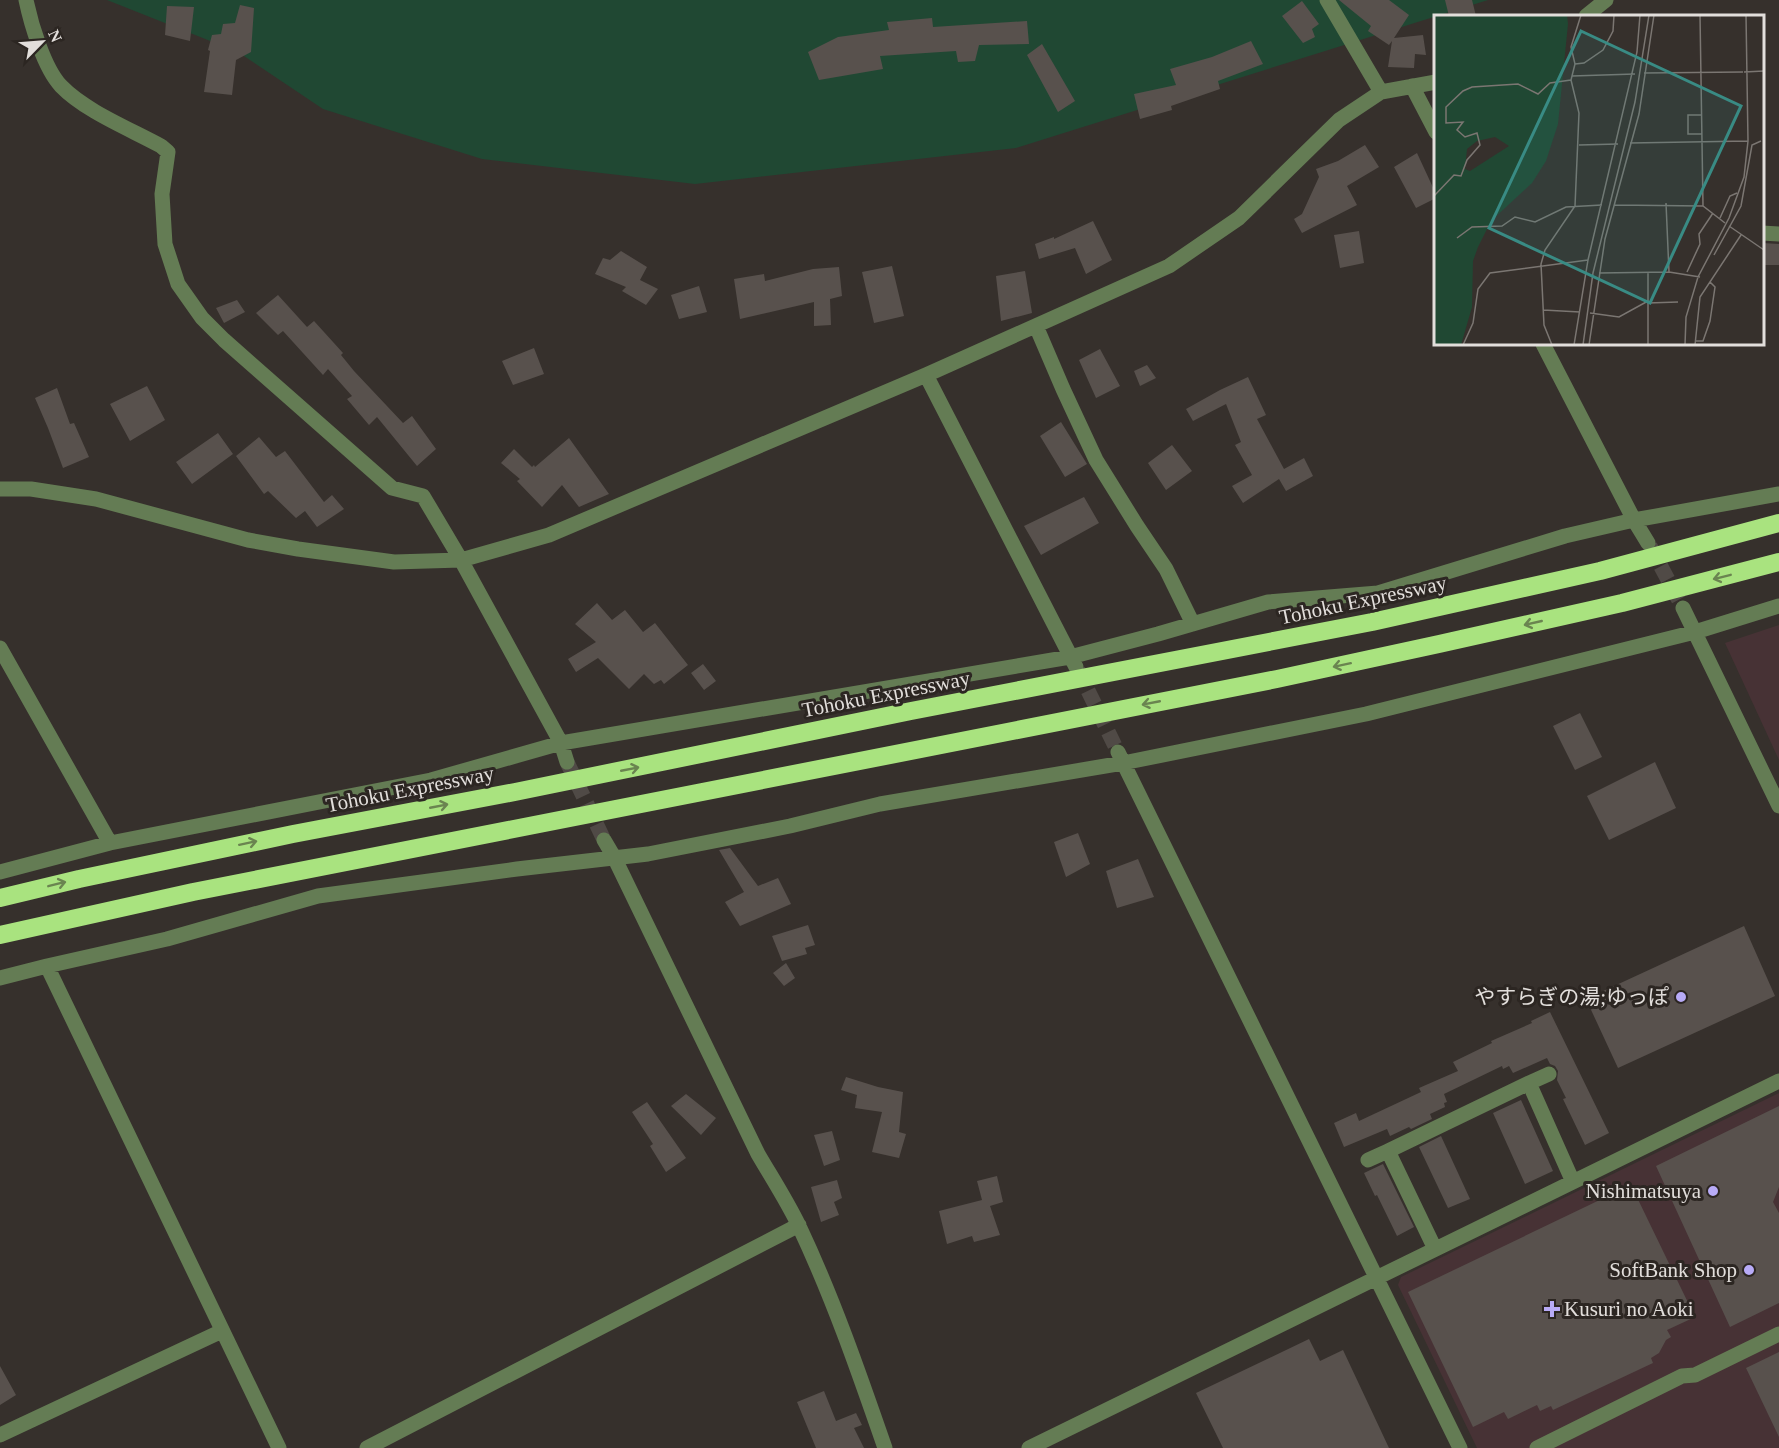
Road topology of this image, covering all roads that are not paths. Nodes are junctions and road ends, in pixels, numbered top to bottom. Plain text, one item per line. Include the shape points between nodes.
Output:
1 (26, 0) edge
2 (1328, 0) edge
3 (1606, 0) edge
4 (1587, 15) edge
5 (1434, 82) edge
6 (1412, 86) junction
7 (1381, 92) junction
8 (1434, 128) edge
9 (1764, 233) edge
10 (1779, 234) edge
11 (1036, 326) junction
12 (1545, 345) edge
13 (926, 375) junction
14 (0, 489) edge
15 (1779, 494) edge
16 (1634, 520) junction
17 (1779, 523) edge
18 (1648, 543) tunnel mouth
19 (461, 560) junction
20 (1779, 562) edge
21 (1779, 606) edge
22 (1683, 608) tunnel mouth
23 (1193, 624) junction
24 (1695, 632) junction
25 (0, 648) edge
26 (1073, 662) junction
27 (561, 743) junction
28 (1121, 757) junction
29 (567, 762) tunnel mouth
30 (1779, 806) edge
31 (604, 840) tunnel mouth
32 (110, 843) junction
33 (614, 857) junction
34 (0, 872) edge
35 (0, 898) edge
36 (0, 935) edge
37 (47, 966) junction
38 (0, 978) edge
39 (1549, 1074) dead end
40 (1779, 1081) edge
41 (1528, 1083) junction
42 (1388, 1150) junction
43 (1368, 1160) dead end
44 (1574, 1182) junction
45 (799, 1225) junction
46 (1436, 1249) junction
47 (1376, 1278) junction
48 (222, 1330) junction
49 (1779, 1334) edge
50 (3, 1429) edge
51 (279, 1448) edge
52 (367, 1448) edge
53 (885, 1448) edge
54 (1029, 1448) edge
55 (1460, 1448) edge
56 (1537, 1448) edge

1 - 19 street via 30,21 60,85 86,106 168,152 162,194 165,244 178,284 202,318 392,488 423,496
2 - 7 street
3 - 4 street
5 - 6 street
6 - 7 street
6 - 8 street
7 - 11 street via 1339,120 1239,218 1178,260
9 - 10 street
11 - 13 street
11 - 23 street via 1096,460 1166,569
12 - 16 street
13 - 19 street via 549,535
13 - 26 street
14 - 19 street via 31,489 96,500 248,540 298,549 394,562
15 - 16 street
16 - 18 street
16 - 23 street via 1565,536 1378,593 1268,603
35 -> 17 highway, Tohoku Expressway via 281,836 1372,622 1600,571
19 - 27 street
20 -> 36 highway via 1622,603 1382,657 205,890
21 - 24 street
22 - 24 street
23 - 26 street
24 - 28 street via 1366,714
24 - 30 street
25 - 32 street
26 - 27 street
27 - 29 street
27 - 32 street via 430,780
28 - 33 street via 659,852
28 - 47 street
31 - 33 street
32 - 34 street
33 - 37 street via 318,896 167,939
33 - 45 street via 758,1155
37 - 38 street
37 - 48 street
39 - 41 street
40 - 44 street
41 - 42 street
41 - 44 street
42 - 43 street
42 - 46 street
44 - 46 street
45 - 52 street
45 - 53 street via 850,1345
46 - 47 street
47 - 54 street
47 - 55 street
48 - 50 street
48 - 51 street
49 - 56 street via 1695,1375 1682,1376

